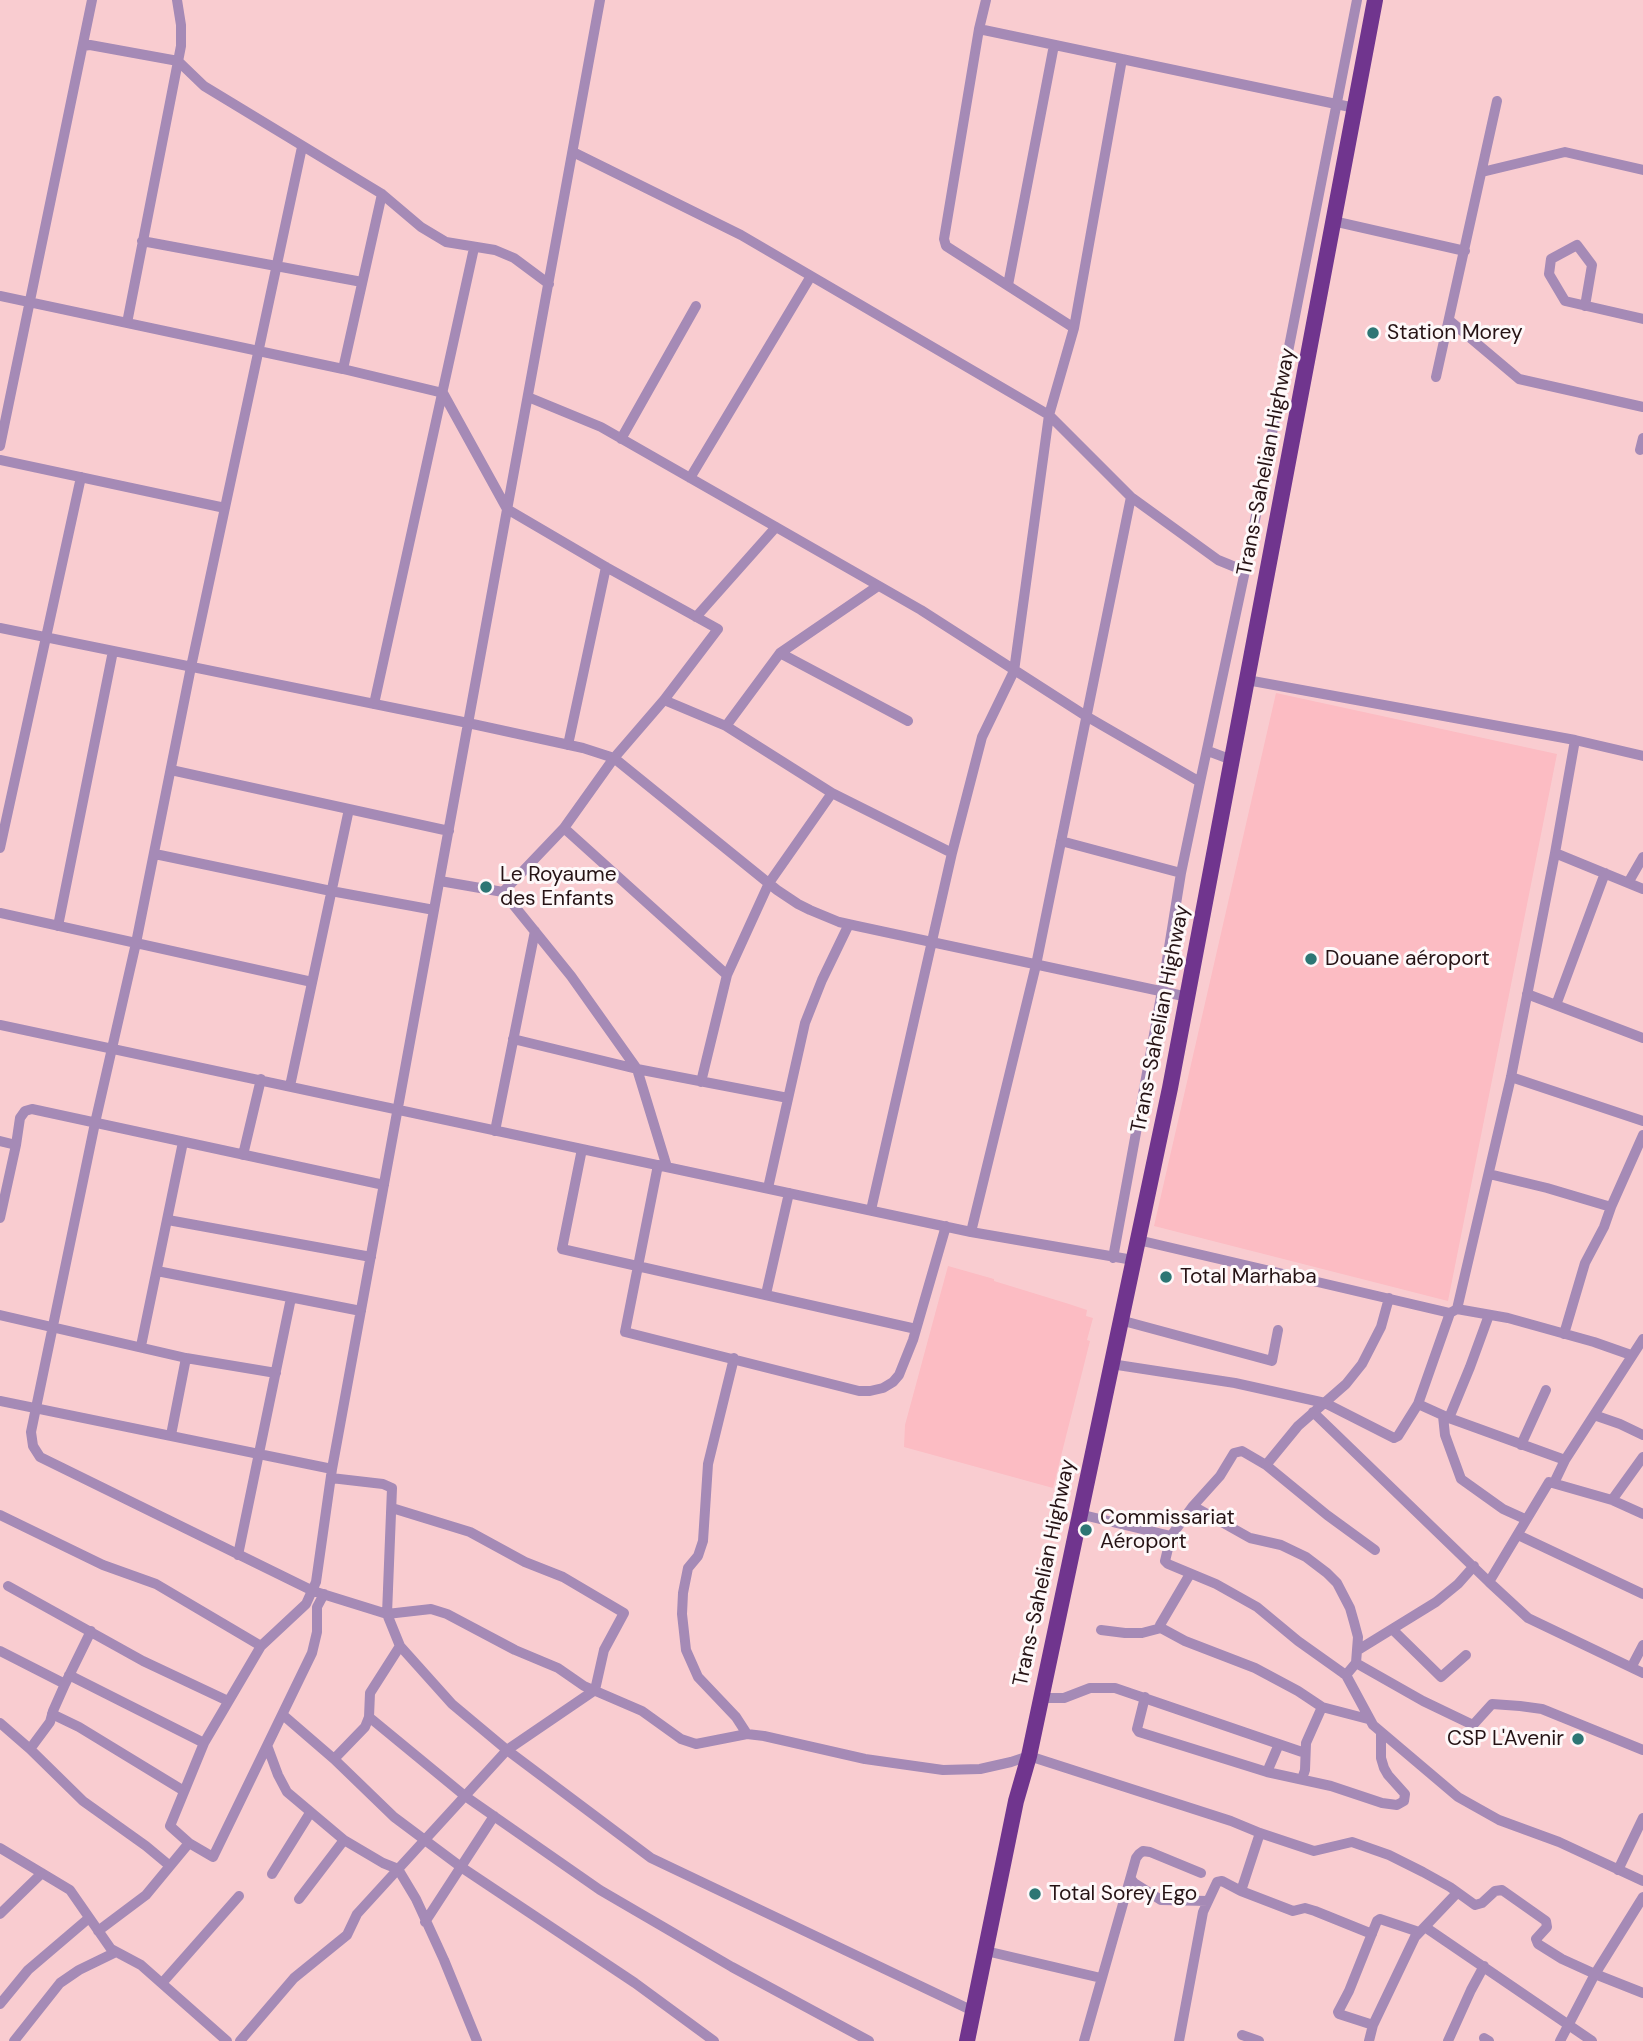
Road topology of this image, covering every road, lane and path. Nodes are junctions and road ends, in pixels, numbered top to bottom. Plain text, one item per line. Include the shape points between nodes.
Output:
1 (92, 0) edge
2 (177, 0) edge
3 (600, 0) edge
4 (986, 0) edge
5 (1357, 0) edge
6 (1375, 0) edge
7 (979, 29) junction
8 (1054, 45) junction
9 (83, 46) junction
10 (1122, 59) junction
11 (178, 61) junction
12 (1497, 101) dead end
13 (1336, 104) junction
14 (1354, 108) junction
15 (302, 147) junction
16 (573, 152) junction
17 (1643, 170) edge
18 (1482, 172) junction
19 (382, 194) junction
20 (1333, 221) junction
21 (142, 241) junction
22 (474, 248) junction
23 (1465, 251) junction
24 (277, 266) junction
25 (811, 276) junction
26 (362, 282) junction
27 (548, 284) junction
28 (1008, 285) junction
29 (0, 296) edge
30 (30, 302) junction
31 (696, 306) dead end
32 (1585, 306) junction
33 (1643, 319) edge
34 (1449, 320) junction
35 (127, 323) junction
36 (1073, 328) junction
37 (258, 351) junction
38 (343, 369) junction
39 (1436, 377) dead end
40 (443, 393) junction
41 (528, 397) junction
42 (1643, 407) edge
43 (1049, 415) junction
44 (1643, 438) edge
45 (621, 439) junction
46 (0, 446) edge
47 (1640, 450) dead end
48 (0, 460) edge
49 (81, 477) junction
50 (690, 478) junction
51 (1131, 497) junction
52 (225, 508) junction
53 (508, 509) junction
54 (776, 527) junction
55 (606, 567) junction
56 (1245, 571) junction
57 (878, 586) junction
58 (696, 617) junction
59 (0, 628) edge
60 (46, 638) junction
61 (113, 651) junction
62 (780, 653) junction
63 (191, 667) junction
64 (1014, 671) junction
65 (1247, 680) junction
66 (664, 700) junction
67 (374, 704) junction
68 (1086, 716) junction
69 (908, 721) dead end
70 (468, 723) junction
71 (726, 726) junction
72 (1575, 740) junction
73 (568, 745) junction
74 (1208, 751) junction
75 (1643, 756) edge
76 (614, 758) junction
77 (1232, 760) junction
78 (171, 770) junction
79 (1200, 782) junction
80 (832, 793) junction
81 (349, 809) junction
82 (564, 828) junction
83 (449, 831) junction
84 (1061, 841) junction
85 (0, 848) edge
86 (155, 853) junction
87 (952, 853) junction
88 (1555, 853) junction
89 (1643, 857) edge
90 (1181, 873) junction
91 (1605, 873) junction
92 (440, 881) junction
93 (769, 883) junction
94 (1628, 883) junction
95 (1643, 889) edge
96 (331, 891) junction
97 (503, 892) junction
98 (434, 910) junction
99 (0, 913) edge
100 (849, 925) junction
101 (58, 926) junction
102 (535, 932) junction
103 (931, 942) junction
104 (136, 943) junction
105 (1035, 965) junction
106 (727, 975) junction
107 (312, 982) junction
108 (1162, 992) junction
109 (1527, 994) junction
110 (1188, 997) junction
111 (1556, 1005) junction
112 (0, 1025) edge
113 (1643, 1038) edge
114 (513, 1039) junction
115 (113, 1049) junction
116 (637, 1069) junction
117 (1511, 1077) junction
118 (261, 1079) junction
119 (701, 1082) junction
120 (290, 1086) junction
121 (788, 1098) junction
122 (398, 1110) junction
123 (1643, 1121) edge
124 (96, 1124) junction
125 (495, 1131) junction
126 (1643, 1135) edge
127 (0, 1141) edge
128 (183, 1142) junction
129 (16, 1145) junction
130 (582, 1149) junction
131 (243, 1155) junction
132 (663, 1166) junction
133 (1489, 1174) junction
134 (384, 1185) junction
135 (768, 1188) junction
136 (789, 1193) junction
137 (1611, 1207) junction
138 (871, 1210) junction
139 (0, 1218) edge
140 (167, 1220) junction
141 (946, 1226) junction
142 (971, 1232) junction
143 (1138, 1240) junction
144 (371, 1257) junction
145 (1113, 1258) junction
146 (1133, 1260) junction
147 (638, 1266) junction
148 (157, 1271) junction
149 (766, 1294) junction
150 (291, 1298) junction
151 (1389, 1298) junction
152 (361, 1311) junction
153 (1453, 1311) junction
154 (0, 1315) edge
155 (1489, 1315) junction
156 (1120, 1320) junction
157 (53, 1326) junction
158 (916, 1329) junction
159 (1278, 1331) dead end
160 (1564, 1334) junction
161 (1643, 1339) edge
162 (141, 1346) junction
163 (1631, 1355) junction
164 (186, 1357) junction
165 (734, 1358) junction
166 (1111, 1364) junction
167 (276, 1373) junction
168 (1546, 1390) dead end
169 (0, 1401) edge
170 (1325, 1403) junction
171 (1418, 1404) junction
172 (36, 1408) junction
173 (1313, 1412) junction
174 (1594, 1415) junction
175 (1446, 1417) junction
176 (171, 1435) junction
177 (1643, 1435) edge
178 (1521, 1445) junction
179 (259, 1454) junction
180 (1643, 1457) edge
181 (1565, 1460) junction
182 (1266, 1465) junction
183 (331, 1474) junction
184 (1554, 1483) junction
185 (1612, 1500) junction
186 (1193, 1506) junction
187 (393, 1508) junction
188 (1079, 1514) junction
189 (1643, 1514) edge
190 (0, 1515) edge
191 (1525, 1519) junction
192 (1518, 1535) junction
193 (1171, 1536) junction
194 (1375, 1550) dead end
195 (238, 1555) junction
196 (1474, 1566) junction
197 (1190, 1574) junction
198 (1489, 1582) junction
199 (8, 1586) dead end
200 (313, 1591) junction
201 (324, 1594) junction
202 (1643, 1594) edge
203 (387, 1614) junction
204 (1161, 1628) junction
205 (1392, 1629) junction
206 (1101, 1630) dead end
207 (91, 1631) junction
208 (1643, 1645) edge
209 (261, 1646) junction
210 (400, 1646) junction
211 (1358, 1650) junction
212 (0, 1651) edge
213 (1466, 1655) dead end
214 (1356, 1663) junction
215 (1632, 1667) junction
216 (1643, 1672) edge
217 (1346, 1675) junction
218 (67, 1679) junction
219 (595, 1690) junction
220 (1040, 1698) junction
221 (1146, 1698) junction
222 (228, 1701) junction
223 (1322, 1707) junction
224 (52, 1714) junction
225 (283, 1715) junction
226 (369, 1717) junction
227 (1368, 1718) junction
228 (0, 1723) edge
229 (747, 1734) junction
230 (1381, 1734) junction
231 (204, 1743) junction
232 (1279, 1744) junction
233 (268, 1748) junction
234 (30, 1749) junction
235 (507, 1750) junction
236 (1643, 1751) edge
237 (1305, 1753) junction
238 (1028, 1756) junction
239 (334, 1759) junction
240 (1267, 1772) junction
241 (1302, 1779) junction
242 (184, 1791) junction
243 (465, 1796) junction
244 (310, 1813) junction
245 (494, 1816) junction
246 (1643, 1818) edge
247 (1260, 1833) junction
248 (344, 1840) junction
249 (425, 1840) junction
250 (189, 1843) junction
251 (0, 1848) edge
252 (170, 1866) junction
253 (461, 1867) junction
254 (398, 1869) junction
255 (1618, 1870) junction
256 (42, 1873) junction
257 (1201, 1873) dead end
258 (272, 1874) dead end
259 (1131, 1879) junction
260 (1643, 1881) edge
261 (1241, 1891) junction
262 (1456, 1894) junction
263 (239, 1896) dead end
264 (1643, 1897) edge
265 (299, 1899) dead end
266 (1208, 1902) junction
267 (0, 1914) edge
268 (89, 1918) junction
269 (425, 1922) junction
270 (1422, 1930) junction
271 (98, 1931) junction
272 (1372, 1934) junction
273 (986, 1951) junction
274 (117, 1952) junction
275 (1484, 1966) junction
276 (1595, 1974) junction
277 (1101, 1978) junction
278 (163, 1982) junction
279 (1643, 1993) edge
280 (0, 2004) edge
281 (973, 2011) junction
282 (1373, 2025) junction
283 (1567, 2025) junction
284 (1242, 2035) dead end
285 (14, 2041) edge
286 (227, 2041) edge
287 (240, 2041) edge
288 (477, 2041) edge
289 (714, 2041) edge
290 (869, 2041) edge
291 (967, 2041) edge
292 (1084, 2041) edge
293 (1180, 2041) edge
294 (1259, 2041) edge
295 (1369, 2041) edge
296 (1448, 2041) edge
297 (1560, 2041) edge
298 (1591, 2041) edge

1 - 9 street
2 - 11 street via 181,25
3 - 16 street
4 - 7 street
5 - 13 street
6 - 14 highway, Trans-Sahelian Highway
7 - 8 street
7 - 28 street via 943,234 946,246
8 - 10 street
8 - 28 street
9 - 11 street
9 - 30 street
10 - 13 street
10 - 36 street
11 - 15 street via 204,86
11 - 21 street
12 - 18 street
13 - 14 street
13 - 56 street
14 - 20 highway, Trans-Sahelian Highway
15 - 19 street
15 - 24 street
16 - 25 street
16 - 27 street
17 - 18 street via 1565,152
18 - 23 street
19 - 22 street via 446,242
19 - 26 street
20 - 23 street
20 - 65 highway, Trans-Sahelian Highway
21 - 24 street
21 - 35 street
22 - 27 street via 514,258
22 - 40 street
23 - 34 street
24 - 26 street
24 - 37 street
25 - 43 street
25 - 50 street
26 - 38 street
27 - 41 street
28 - 36 street
29 - 30 street
30 - 35 street
30 - 46 street
31 - 45 street
32 - 32 street via 1565,302 1549,274 1551,260 1577,244 1592,265
32 - 33 street
34 - 39 street
34 - 42 street via 1519,379
35 - 37 street
36 - 43 street
37 - 38 street
37 - 52 street
38 - 40 street
40 - 53 street
40 - 67 street
41 - 45 street
41 - 53 street
43 - 51 street
43 - 64 street
44 - 47 street
45 - 50 street
48 - 49 street
49 - 52 street
49 - 60 street
50 - 54 street
51 - 56 street via 1218,560
51 - 68 street
52 - 63 street
53 - 55 street
53 - 70 street
54 - 57 street
54 - 58 street
55 - 58 street
55 - 73 street
56 - 74 street
57 - 62 street
57 - 64 street
58 - 66 street via 718,629
59 - 60 street
60 - 61 street
60 - 85 street
61 - 63 street
61 - 101 street
62 - 69 street
62 - 71 street
63 - 67 street
63 - 78 street
64 - 68 street
64 - 87 street via 982,737
65 - 72 street
65 - 77 highway, Trans-Sahelian Highway
66 - 71 street
66 - 76 street
67 - 70 street
68 - 79 street
68 - 84 street
70 - 73 street
70 - 83 street
71 - 80 street
72 - 75 street
72 - 88 street
73 - 76 street
74 - 77 street
74 - 79 street
76 - 82 street
76 - 93 street
77 - 110 highway, Trans-Sahelian Highway
78 - 81 street
78 - 86 street
79 - 90 street
80 - 87 street
80 - 93 street
81 - 83 street
81 - 96 street
82 - 97 street
82 - 106 street
83 - 92 street
84 - 90 street
84 - 105 street
86 - 96 street
86 - 104 street
87 - 103 street
88 - 91 street
88 - 109 street
89 - 94 street
90 - 108 street
91 - 94 street
91 - 111 street
92 - 97 street
92 - 98 street
93 - 100 street via 798,904
93 - 106 street
94 - 95 street
96 - 98 street
96 - 107 street
97 - 102 street
98 - 122 street
99 - 101 street
100 - 103 street
100 - 121 street via 808,1014
101 - 104 street
102 - 114 street
102 - 116 street
103 - 105 street
103 - 138 street
104 - 107 street
104 - 115 street
105 - 108 street
105 - 142 street
106 - 119 street
107 - 120 street
108 - 110 street
108 - 145 street
109 - 111 street
109 - 117 street
110 - 143 highway, Trans-Sahelian Highway
111 - 113 street
112 - 115 street
114 - 116 street
114 - 125 street
115 - 118 street
115 - 124 street
116 - 119 street
116 - 132 street
117 - 123 street
117 - 133 street
118 - 120 street
118 - 131 street
119 - 121 street
120 - 122 street
121 - 135 street
122 - 125 street
122 - 134 street
124 - 128 street
124 - 129 street via 32,1109 20,1118
124 - 157 street
125 - 130 street
126 - 137 street
127 - 129 street
128 - 131 street
128 - 140 street
129 - 139 street
130 - 132 street
130 - 147 street via 562,1249
131 - 134 street
132 - 135 street
132 - 147 street
133 - 137 street
133 - 153 street
134 - 144 street
135 - 136 street
136 - 138 street
136 - 149 street
137 - 160 street via 1585,1263
138 - 141 street
140 - 144 street
140 - 148 street
141 - 142 street
141 - 158 street
142 - 145 street
143 - 146 highway, Trans-Sahelian Highway
143 - 151 street
144 - 152 street
145 - 146 street
146 - 156 highway, Trans-Sahelian Highway
147 - 149 street
147 - 165 street via 625,1332
148 - 150 street
148 - 162 street
149 - 158 street
150 - 152 street
150 - 167 street
151 - 153 street
151 - 170 street via 1381,1327 1362,1364
152 - 183 street
153 - 155 street
153 - 171 street
154 - 157 street
155 - 160 street
155 - 175 street
156 - 159 street via 1272,1360
156 - 166 highway, Trans-Sahelian Highway
157 - 162 street
157 - 172 street
158 - 165 street via 899,1375 883,1388 870,1391
160 - 163 street
161 - 163 street
162 - 164 street
163 - 174 street
164 - 167 street
164 - 176 street
165 - 229 street via 708,1465 703,1541 688,1568 682,1614 686,1650 698,1677 731,1710
166 - 170 street via 1235,1383
166 - 188 highway, Trans-Sahelian Highway
167 - 179 street
168 - 178 street
169 - 172 street
170 - 171 street via 1394,1438
170 - 173 street
171 - 175 street
172 - 176 street
172 - 195 street via 31,1432 40,1457
173 - 182 street
173 - 196 street
174 - 177 street
174 - 181 street
175 - 178 street
175 - 191 street via 1444,1435 1461,1479
176 - 179 street
178 - 181 street
179 - 183 street
179 - 195 street
180 - 185 street
181 - 184 street
182 - 186 street via 1242,1451 1234,1453 1216,1482
182 - 194 street
183 - 187 street via 387,1485 392,1488
183 - 200 street
184 - 185 street
184 - 191 street via 1549,1482
185 - 189 street
186 - 193 street
186 - 211 street via 1250,1538 1306,1557 1327,1573 1350,1608
187 - 203 street
187 - 219 street via 470,1532 624,1613 604,1650
188 - 193 street
188 - 220 highway, Trans-Sahelian Highway
190 - 209 street via 103,1565 156,1584
191 - 192 street
192 - 198 street
192 - 202 street
193 - 197 street via 1166,1563
195 - 200 street
196 - 198 street
196 - 205 street via 1436,1602
197 - 204 street
197 - 217 street via 1257,1607
198 - 215 street via 1528,1618
199 - 207 street
200 - 201 street
200 - 209 street via 306,1604
201 - 203 street
201 - 225 street via 317,1607 312,1653
203 - 210 street
203 - 219 street via 431,1609 447,1614
204 - 206 street via 1142,1633
204 - 223 street via 1255,1668
205 - 211 street
205 - 213 street via 1441,1677
207 - 218 street
207 - 222 street
208 - 215 street
209 - 222 street
210 - 226 street via 370,1693
210 - 235 street via 452,1704
211 - 214 street
212 - 218 street
214 - 217 street
214 - 236 street via 1474,1725 1494,1704 1542,1709
215 - 216 street
217 - 227 street
218 - 224 street
218 - 231 street
219 - 229 street via 642,1711 696,1744
219 - 235 street
220 - 221 street via 1064,1698 1101,1687
220 - 238 highway, Trans-Sahelian Highway
221 - 232 street
221 - 240 street via 1139,1732
222 - 231 street
223 - 227 street
223 - 237 street
224 - 234 street
224 - 242 street
225 - 233 street
225 - 239 street
226 - 239 street
226 - 243 street
227 - 230 street
228 - 234 street
229 - 238 street via 943,1770 980,1769
230 - 241 street via 1384,1768 1405,1794 1401,1804 1382,1803
230 - 255 street via 1478,1810
231 - 242 street
232 - 237 street
232 - 240 street
233 - 244 street via 287,1792
233 - 250 street via 213,1857
234 - 252 street via 83,1801
235 - 243 street
235 - 281 street via 651,1858
237 - 241 street
238 - 247 street
238 - 273 highway, Trans-Sahelian Highway
239 - 249 street
240 - 241 street
242 - 250 street via 170,1826
243 - 245 street
243 - 249 street
244 - 248 street
244 - 258 street
245 - 253 street
245 - 290 street via 600,1890
246 - 255 street
247 - 261 street
247 - 262 street via 1314,1851 1352,1842 1389,1855
248 - 254 street
248 - 265 street
249 - 253 street
249 - 254 street
250 - 252 street
251 - 256 street
252 - 271 street via 146,1895
253 - 269 street
253 - 289 street
254 - 269 street
254 - 287 street via 357,1914 347,1935 295,1978
255 - 260 street
256 - 267 street
256 - 268 street via 70,1890
257 - 259 street via 1143,1851 1136,1858
259 - 266 street via 1161,1900
259 - 277 street
261 - 266 street via 1220,1881
261 - 272 street via 1293,1911 1315,1911
262 - 270 street
262 - 276 street via 1475,1905 1502,1890 1546,1921 1547,1927 1536,1939 1538,1944
263 - 278 street
264 - 276 street
266 - 293 street via 1200,1922
268 - 271 street
268 - 280 street via 28,1970
269 - 288 street
270 - 272 street via 1380,1919
270 - 275 street
270 - 282 street
271 - 274 street
272 - 282 street via 1338,2012
273 - 277 street
273 - 281 highway, Trans-Sahelian Highway
274 - 278 street
274 - 285 street via 60,1983
275 - 283 street
275 - 296 street
276 - 279 street
276 - 283 street
277 - 292 street
278 - 286 street
281 - 291 highway, Trans-Sahelian Highway
282 - 295 street
283 - 297 street
283 - 298 street
284 - 294 street

